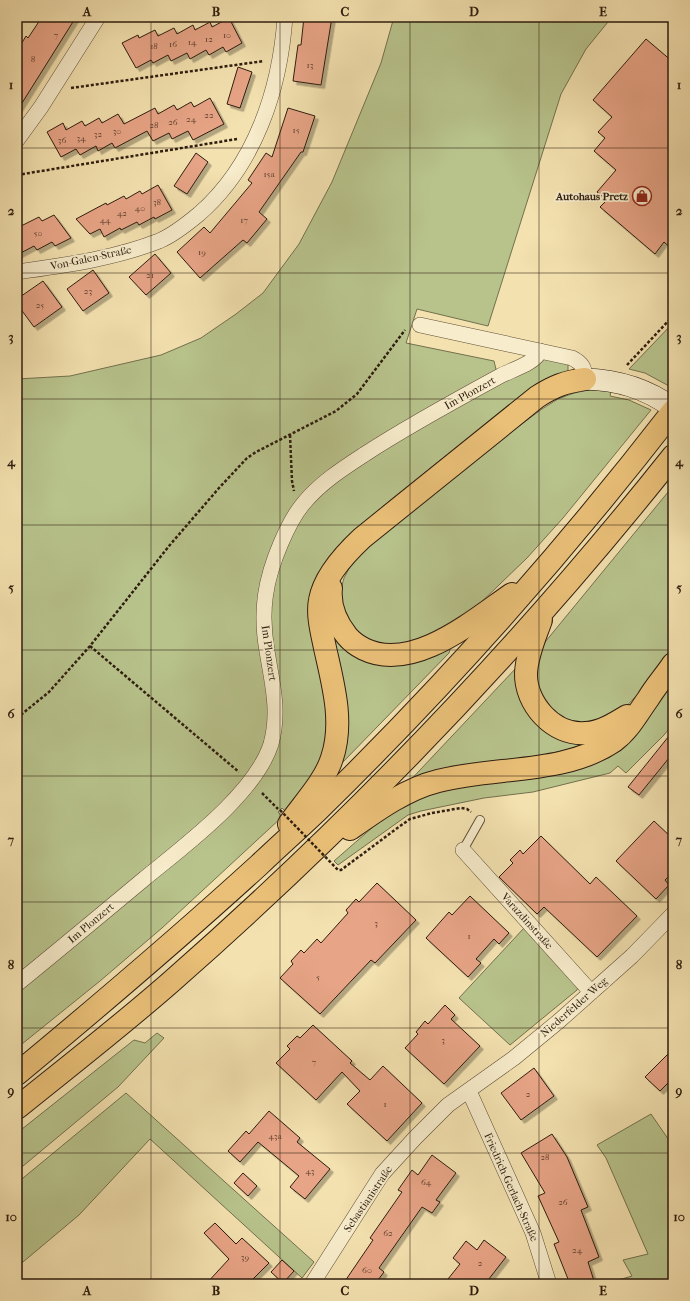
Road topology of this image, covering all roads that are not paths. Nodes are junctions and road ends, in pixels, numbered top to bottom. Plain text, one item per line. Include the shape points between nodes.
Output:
1 (98, 17) edge
2 (285, 17) edge
3 (17, 140) edge
4 (17, 272) edge
5 (420, 325) road end
6 (540, 351) junction
7 (585, 379) junction
8 (673, 408) edge
9 (673, 411) edge
10 (673, 456) edge
11 (335, 569) junction
12 (535, 579) junction
13 (544, 611) junction
14 (673, 664) edge
15 (648, 698) junction
16 (480, 820) road end
17 (463, 850) joint
18 (306, 858) junction
19 (258, 866) junction
20 (673, 914) edge
21 (17, 984) edge
22 (591, 992) junction
23 (17, 1074) edge
24 (469, 1091) junction
25 (17, 1108) edge
26 (312, 1284) edge
27 (549, 1284) edge

1 - 3 street
2 - 4 street, Von-Galen-Straße via 280,59 262,124 231,180 212,202 186,225 160,241 120,254
5 - 6 street
6 - 7 street via 580,362
6 - 21 street, Im Plonzert via 531,361 373,449 328,479 302,504 274,558 265,593 265,629 276,712 265,757 250,781 228,806
7 - 8 street via 615,381 637,387
7 - 11 highway via 568,381 537,397 362,538
9 - 12 highway
10 - 13 highway
11 - 12 highway via 330,595 333,611 341,628 358,646 385,655 414,653 446,639
11 - 19 highway via 322,592 319,604 320,624 336,694 337,737 332,758 323,777
12 - 19 highway via 476,647 406,721 317,812
13 - 15 highway via 526,672 530,695 546,719 572,732 597,732 627,716
13 - 18 highway via 389,777
14 - 15 highway
15 - 18 highway via 637,717 623,733 593,753 566,762 435,781 381,808
16 - 17 lane
17 - 22 street, Varazdinstraße
18 - 25 highway via 170,982
19 - 23 highway
20 - 22 street, Niederfelder Weg via 632,956
22 - 24 street, Niederfelder Weg via 560,1021
24 - 26 street, Sebastianistraße via 448,1105 382,1174
24 - 27 street, Friedrich-Gerlach-Straße via 533,1233

